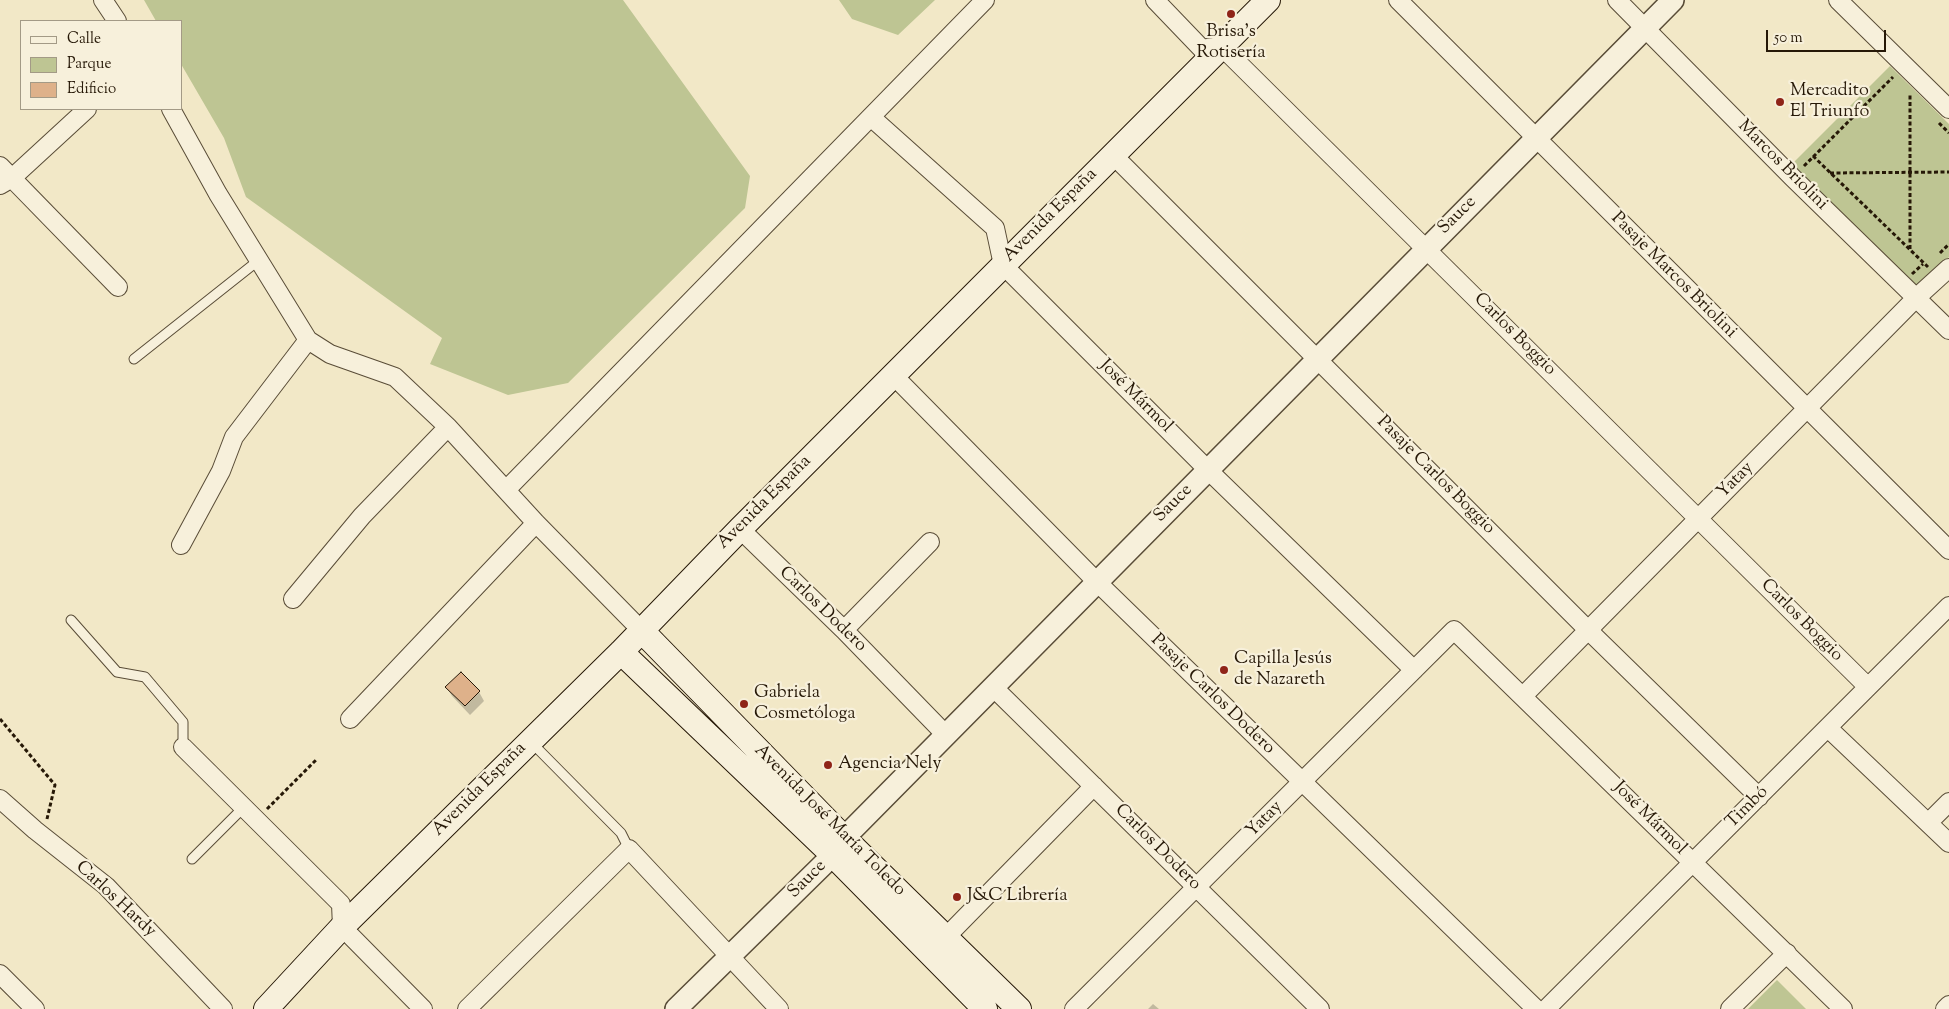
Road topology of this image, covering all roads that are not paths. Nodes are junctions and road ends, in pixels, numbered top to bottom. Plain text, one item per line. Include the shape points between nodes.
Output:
1 (103, 0) edge
2 (985, 0) edge
3 (1155, 0) edge
4 (1268, 0) edge
5 (1398, 0) edge
6 (1618, 0) edge
7 (1673, 0) edge
8 (1838, 0) edge
9 (116, 20) edge
10 (1646, 28) junction
11 (1221, 46) junction
12 (1949, 109) edge
13 (86, 110) edge
14 (172, 110) edge
15 (872, 118) junction
16 (1535, 138) junction
17 (1112, 155) junction
18 (4, 176) edge
19 (1426, 248) junction
20 (259, 260) junction
21 (1002, 265) junction
22 (1945, 272) edge
23 (118, 287) dead end
24 (1916, 298) junction
25 (1949, 330) edge
26 (308, 340) junction
27 (134, 359) dead end
28 (1318, 359) junction
29 (892, 375) junction
30 (1807, 409) junction
31 (448, 427) junction
32 (1208, 470) junction
33 (506, 490) junction
34 (1698, 518) junction
35 (536, 523) junction
36 (740, 529) junction
37 (930, 542) dead end
38 (180, 545) dead end
39 (1949, 550) edge
40 (1097, 582) junction
41 (293, 599) dead end
42 (1949, 606) edge
43 (70, 620) dead end
44 (844, 630) junction
45 (1454, 630) joint
46 (1588, 630) junction
47 (642, 631) junction
48 (621, 652) junction
49 (1414, 670) junction
50 (993, 687) junction
51 (1868, 687) junction
52 (1524, 695) junction
53 (350, 719) dead end
54 (1828, 728) junction
55 (946, 734) junction
56 (530, 741) junction
57 (183, 747) joint
58 (1304, 781) junction
59 (1094, 786) junction
60 (1759, 797) junction
61 (0, 799) edge
62 (1949, 802) edge
63 (249, 814) junction
64 (1928, 824) junction
65 (1949, 843) edge
66 (838, 846) junction
67 (629, 849) junction
68 (192, 859) dead end
69 (1694, 863) junction
70 (1197, 888) junction
71 (342, 927) junction
72 (946, 937) junction
73 (1788, 953) junction
74 (729, 957) junction
75 (0, 974) edge
76 (1949, 1005) edge
77 (35, 1009) edge
78 (223, 1009) edge
79 (266, 1009) edge
80 (423, 1009) edge
81 (467, 1009) edge
82 (676, 1009) edge
83 (779, 1009) edge
84 (985, 1009) edge
85 (1019, 1009) edge
86 (1074, 1009) edge
87 (1320, 1009) edge
88 (1536, 1009) edge
89 (1546, 1009) edge
90 (1730, 1009) edge
91 (1843, 1009) edge
92 (1945, 1009) edge

1 - 9 street
2 - 15 street
3 - 11 street via 1202,49
4 - 11 main road, Avenida España
5 - 16 street, Pasaje Marcos Briolini
6 - 10 street, Marcos Briolini
7 - 10 street, Sauce
8 - 12 street
10 - 16 street, Sauce
10 - 24 street, Marcos Briolini
11 - 17 main road, Avenida España
11 - 19 street, Carlos Boggio
13 - 18 street
14 - 20 street
15 - 21 street via 995,228
15 - 33 street
16 - 19 street, Sauce
16 - 30 street, Pasaje Marcos Briolini
17 - 21 main road, Avenida España
17 - 28 street, Pasaje Carlos Boggio
18 - 23 street
19 - 28 street, Sauce
19 - 34 street, Carlos Boggio
20 - 26 street
20 - 27 lane
21 - 29 main road, Avenida España
21 - 32 street, José Mármol
22 - 24 street, Yatay
24 - 25 street, Marcos Briolini
24 - 30 street, Yatay
26 - 31 street via 330,354 395,377
26 - 38 street via 234,438 221,471
28 - 32 street, Sauce
28 - 46 street, Pasaje Carlos Boggio
29 - 36 main road, Avenida España
29 - 40 street, Pasaje Carlos Dodero
30 - 34 street, Yatay
30 - 39 street, Pasaje Marcos Briolini
31 - 33 street
31 - 41 street via 362,516
32 - 40 street, Sauce
32 - 49 street, José Mármol
33 - 35 street
34 - 46 street, Yatay
34 - 51 street, Carlos Boggio
35 - 47 street
35 - 53 street
36 - 44 street, Carlos Dodero
36 - 47 main road, Avenida España
37 - 44 street
40 - 50 street, Sauce
40 - 58 street, Pasaje Carlos Dodero via 1290,772
42 - 51 street, Timbó
43 - 57 lane via 117,672 145,677 183,722
44 - 55 street, Carlos Dodero
45 - 49 street, Yatay
45 - 52 street, José Mármol
46 - 52 street, Yatay
46 - 60 street, Pasaje Carlos Boggio
47 - 48 main road, Avenida España
47 - 66 main road, Avenida José María Toledo
48 - 56 main road, Avenida España
48 - 66 main road, Avenida José María Toledo
49 - 58 street, Yatay
50 - 55 street, Sauce
50 - 59 street, Carlos Dodero
51 - 54 street, Timbó
52 - 69 street, José Mármol
54 - 60 street, Timbó
54 - 64 street
55 - 66 street, Sauce
56 - 67 lane via 621,833
56 - 71 main road, Avenida España
57 - 63 street
58 - 70 street, Yatay
58 - 88 street, Pasaje Carlos Dodero
59 - 70 street, Carlos Dodero
59 - 72 street
60 - 69 street, Timbó
61 - 78 street, Carlos Hardy via 106,886
62 - 64 street
63 - 68 lane
63 - 71 street via 341,904
64 - 65 street
66 - 72 main road, Avenida José María Toledo
66 - 74 street, Sauce
66 - 84 main road, Avenida José María Toledo
67 - 74 street
67 - 81 street
69 - 73 street, José Mármol
69 - 89 street, Timbó
70 - 86 street, Yatay
70 - 87 street, Carlos Dodero
71 - 79 main road, Avenida España
71 - 80 street
72 - 85 main road, Avenida José María Toledo
73 - 90 street
73 - 91 street, José Mármol
74 - 82 street, Sauce
74 - 83 street
75 - 77 street
76 - 92 street

